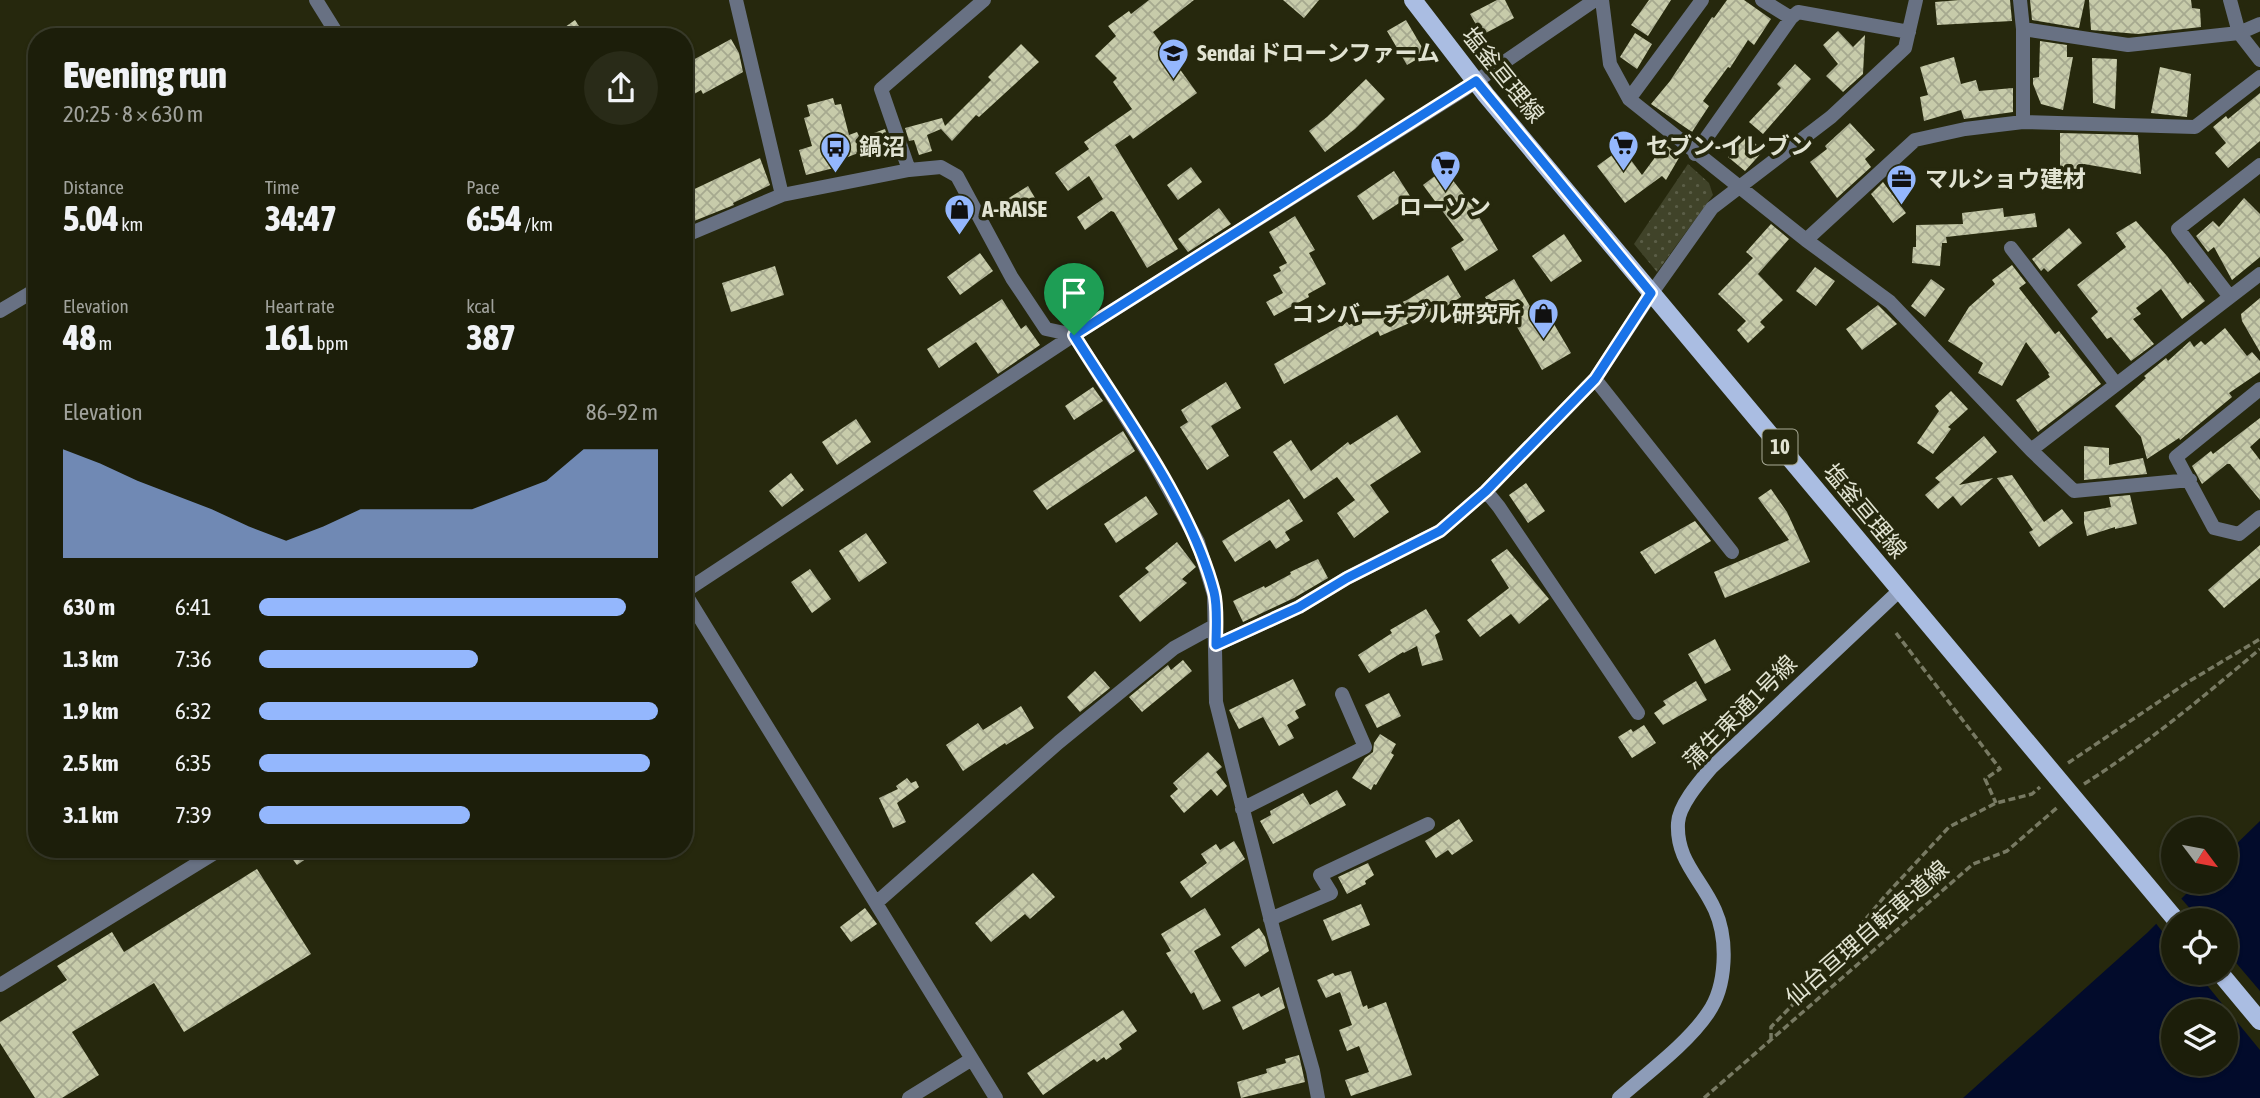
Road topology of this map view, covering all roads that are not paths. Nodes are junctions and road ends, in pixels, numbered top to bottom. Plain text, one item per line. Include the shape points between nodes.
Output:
1 (316, 0) edge
2 (736, 0) edge
3 (984, 0) edge
4 (1413, 0) edge
5 (1595, 0) edge
6 (1602, 0) edge
7 (1702, 0) edge
8 (1762, 0) edge
9 (1916, 0) edge
10 (2020, 0) edge
11 (2230, 0) edge
12 (1791, 18) junction
13 (2260, 24) edge
14 (333, 28) edge
15 (2023, 29) junction
16 (1909, 32) junction
17 (2239, 33) junction
18 (2260, 60) edge
19 (2260, 77) edge
20 (1476, 81) junction
21 (1629, 99) junction
22 (2022, 122) junction
23 (1695, 154) junction
24 (2260, 165) edge
25 (909, 170) junction
26 (1740, 187) junction
27 (782, 195) junction
28 (693, 232) edge
29 (1806, 240) junction
30 (2011, 248) dead end
31 (2260, 274) edge
32 (1651, 293) junction
33 (28, 294) edge
34 (2230, 297) junction
35 (0, 311) edge
36 (1074, 335) junction
37 (1595, 379) junction
38 (2116, 384) junction
39 (2260, 389) edge
40 (2031, 450) junction
41 (2190, 480) junction
42 (1486, 491) junction
43 (2260, 517) edge
44 (1732, 552) dead end
45 (693, 586) edge
46 (1899, 590) junction
47 (693, 607) edge
48 (1216, 625) junction
49 (1216, 645) junction
50 (1342, 694) dead end
51 (1638, 713) dead end
52 (1242, 809) junction
53 (1428, 824) dead end
54 (206, 858) edge
55 (876, 903) junction
56 (2166, 908) edge
57 (1270, 919) junction
58 (0, 985) edge
59 (2230, 985) edge
60 (2260, 1021) edge
61 (972, 1059) junction
62 (909, 1098) edge
63 (996, 1098) edge
64 (1318, 1098) edge
65 (1619, 1098) edge

1 - 14 street
2 - 27 street
3 - 25 street via 881,89
4 - 20 main road, 塩釜亘理線 / 10
5 - 20 street
6 - 21 street via 1610,64
7 - 21 street
8 - 12 street
9 - 16 street
10 - 15 street
11 - 17 street
12 - 16 street via 1798,12
12 - 23 street
13 - 17 street
15 - 17 street via 2128,44
15 - 22 street
16 - 26 street via 1905,48 1831,117
17 - 18 street
19 - 22 street via 2195,127
20 - 32 main road, 塩釜亘理線 / 10
20 - 36 street
21 - 23 street
22 - 29 street via 1915,139
23 - 26 street
24 - 34 street via 2178,229
25 - 27 street
25 - 36 street via 941,167 957,176 1012,278 1046,329
26 - 29 street
26 - 32 street via 1712,208
27 - 28 street
29 - 40 street via 1890,302
30 - 38 street
31 - 34 street
32 - 37 street
32 - 46 main road, 塩釜亘理線 / 10
33 - 35 street
34 - 38 street
36 - 45 street
36 - 48 street via 1198,542 1214,595
37 - 42 street
37 - 44 street
38 - 40 street
39 - 41 street via 2176,457
40 - 41 street via 2074,491
41 - 43 street via 2214,528 2239,534
42 - 49 street via 1440,531 1299,607
42 - 51 street
46 - 56 main road, 塩釜亘理線 / 10
46 - 65 street, 蒲生東通1号線 via 1692,791 1678,820 1681,853 1715,910 1725,944 1722,979 1709,1012
47 - 55 street
48 - 49 street
48 - 55 street via 1153,665
49 - 52 street via 1216,702
50 - 52 street via 1365,747
52 - 57 street
53 - 57 street via 1321,875 1331,893
54 - 58 street
55 - 61 street
57 - 64 street
59 - 60 main road
61 - 62 street
61 - 63 street

